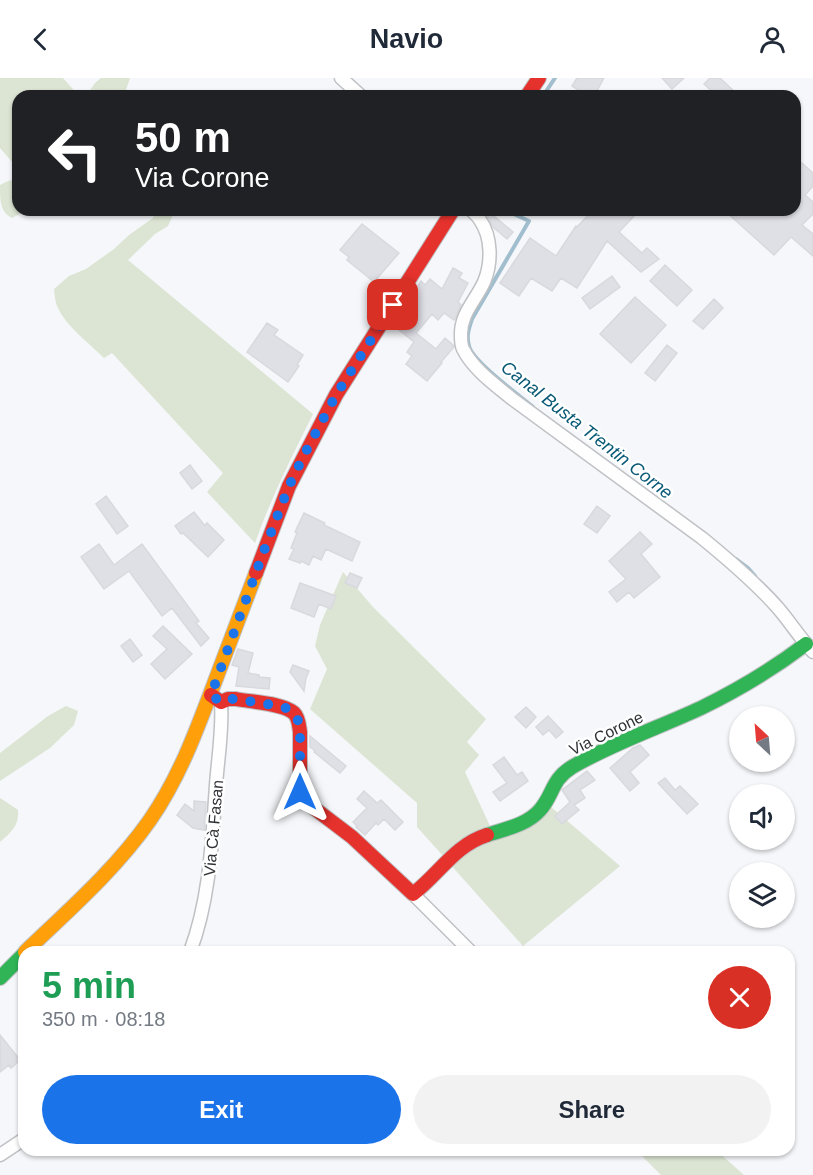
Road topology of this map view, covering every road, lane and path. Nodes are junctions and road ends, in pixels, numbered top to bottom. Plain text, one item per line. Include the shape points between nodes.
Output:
1 (341, 78) edge
2 (354, 90) edge
3 (449, 216) edge
4 (477, 216) edge
5 (809, 648) edge
6 (216, 698) junction
7 (413, 894) junction
8 (32, 946) edge
9 (192, 946) edge
10 (465, 946) edge
11 (18, 960) edge
12 (0, 978) edge
13 (18, 1143) edge
14 (0, 1155) edge

1 - 2 street
3 - 6 street via 336,395 289,486
4 - 5 street via 490,244 483,284 460,327 461,347 472,362 511,398 729,560 780,610
5 - 7 street, Via Corone via 729,693 570,768 558,778 536,814 464,845
6 - 7 street via 284,707 295,714 300,732 302,799 352,837
6 - 8 street via 167,794 149,820 116,862
6 - 9 street, Via Cà Fasan via 221,734 209,880
7 - 10 street
11 - 12 street
13 - 14 street

